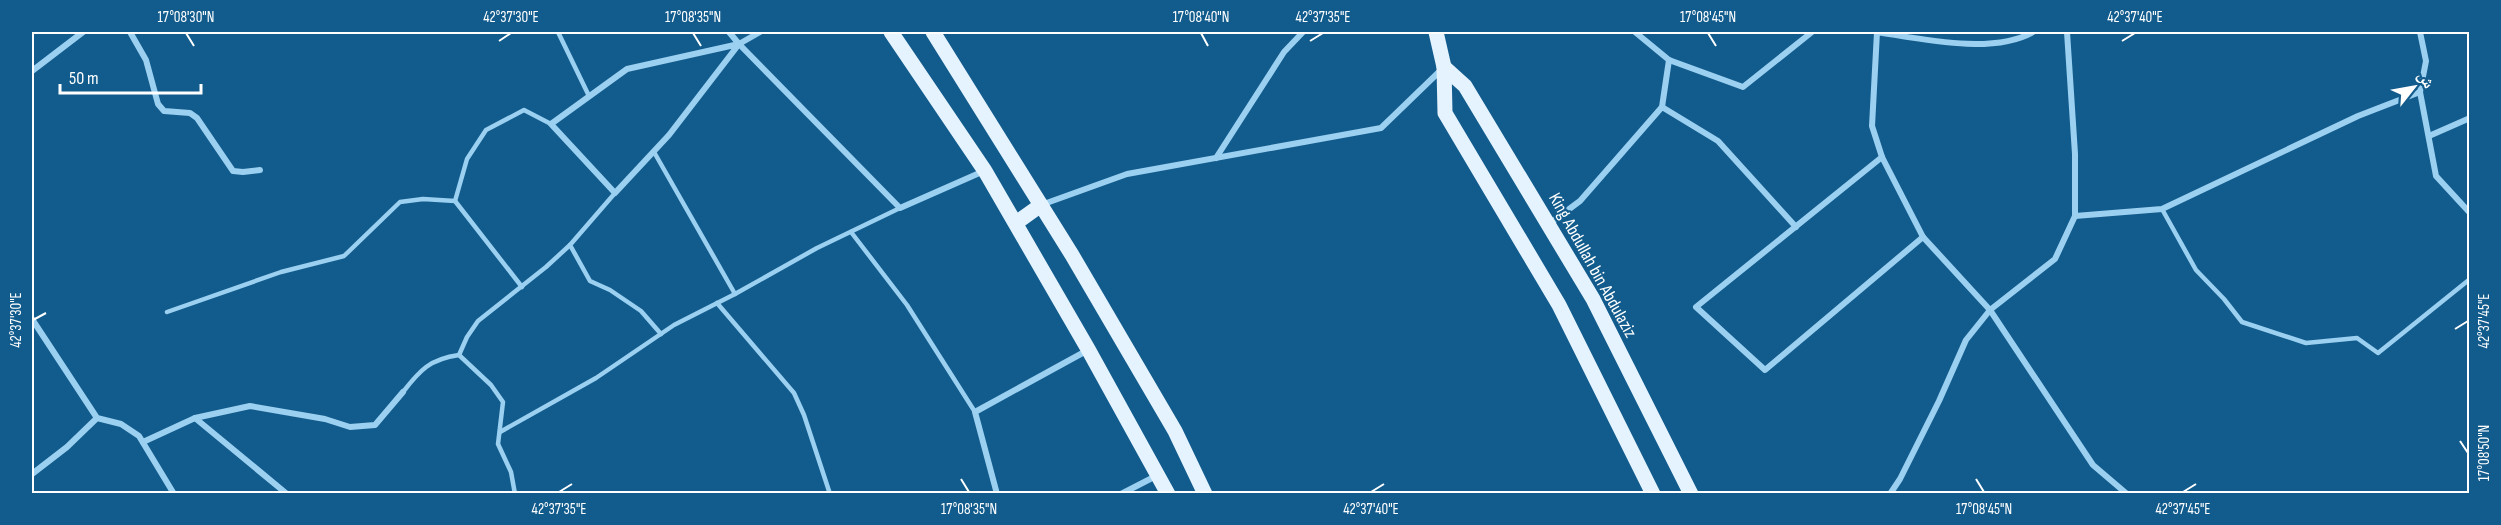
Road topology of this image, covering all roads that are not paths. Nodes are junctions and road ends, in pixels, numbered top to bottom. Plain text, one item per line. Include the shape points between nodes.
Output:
1 (83, 32) edge
2 (130, 32) edge
3 (558, 32) edge
4 (729, 32) edge
5 (760, 32) edge
6 (891, 32) edge
7 (933, 32) edge
8 (1303, 32) edge
9 (1436, 32) edge
10 (1635, 32) edge
11 (1812, 32) edge
12 (1877, 32) edge
13 (2033, 32) edge
14 (2067, 32) edge
15 (2420, 32) edge
16 (739, 44) junction
17 (1669, 60) junction
18 (1444, 67) junction
19 (32, 71) edge
20 (2420, 92) junction
21 (589, 96) junction
22 (1662, 107) junction
23 (2469, 118) edge
24 (551, 124) junction
25 (2429, 136) junction
26 (654, 152) junction
27 (1882, 157) junction
28 (1216, 158) junction
29 (260, 170) dead end
30 (985, 171) junction
31 (615, 193) junction
32 (455, 201) junction
33 (1041, 205) junction
34 (900, 208) junction
35 (2162, 209) junction
36 (2469, 213) edge
37 (2075, 216) junction
38 (1016, 223) junction
39 (1549, 224) junction
40 (1796, 226) junction
41 (851, 232) junction
42 (1923, 237) junction
43 (570, 245) junction
44 (2469, 279) edge
45 (522, 287) junction
46 (735, 294) junction
47 (717, 303) junction
48 (1990, 310) junction
49 (167, 312) dead end
50 (32, 319) edge
51 (661, 334) junction
52 (1088, 349) junction
53 (459, 355) junction
54 (403, 392) joint
55 (975, 412) junction
56 (97, 418) junction
57 (195, 418) junction
58 (500, 432) junction
59 (143, 442) junction
60 (32, 474) edge
61 (1159, 474) junction
62 (174, 494) edge
63 (287, 494) edge
64 (515, 494) edge
65 (830, 494) edge
66 (997, 494) edge
67 (1121, 494) edge
68 (1168, 494) edge
69 (1205, 494) edge
70 (1653, 494) edge
71 (1691, 494) edge
72 (1890, 494) edge
73 (2127, 494) edge

1 - 19 street
2 - 29 street via 146,60 158,104 164,111 190,113 197,118 233,171
3 - 21 lane
4 - 16 street
5 - 16 street
6 - 30 main road
7 - 33 main road
8 - 28 street via 1284,52
9 - 18 main road
10 - 17 street
11 - 17 street via 1743,87
12 - 13 street via 1938,42 1995,43
12 - 27 street via 1872,126
14 - 37 street
15 - 20 street via 2426,61
16 - 21 street via 627,69
16 - 26 street
16 - 34 street
17 - 22 street
18 - 28 street via 1381,128
18 - 39 main road, King Abdullah bin Abdulaziz via 1465,86
18 - 70 main road via 1446,113 1558,305
20 - 25 street
20 - 35 street via 2358,116
21 - 24 street
22 - 39 street via 1580,201
22 - 40 street via 1718,141
23 - 25 street
24 - 31 street
24 - 32 lane via 524,110 486,130 467,159
25 - 36 street via 2436,176
26 - 31 street
26 - 46 lane
27 - 40 street
27 - 42 street
28 - 33 street via 1127,174
30 - 34 street
30 - 38 main road
31 - 43 lane
32 - 45 lane
32 - 49 lane via 400,202 344,256 281,272
33 - 38 main road
33 - 69 main road via 1175,431
34 - 41 lane
35 - 37 street
35 - 44 lane via 2196,270 2242,322 2306,343 2357,338 2378,353
37 - 48 street via 2055,259
38 - 52 main road
39 - 71 main road, King Abdullah bin Abdulaziz via 1593,299
40 - 42 street via 1696,307 1765,370
41 - 46 lane
41 - 55 lane via 907,304
42 - 48 street
43 - 45 lane
43 - 51 lane via 590,281 641,311
45 - 53 lane via 478,321
46 - 47 lane
47 - 51 lane
47 - 65 lane via 794,393
48 - 72 street via 1966,340 1940,401
48 - 73 street via 2093,465
50 - 56 street
51 - 58 lane via 596,378
52 - 55 street
52 - 61 main road
53 - 54 lane via 440,357 417,374
53 - 58 lane via 491,385 502,402
54 - 57 street via 375,424 350,427 250,406
55 - 66 street
56 - 59 street via 121,424
56 - 60 street
57 - 59 street
57 - 63 street
58 - 64 lane via 498,444 511,472
59 - 62 street
61 - 67 street
61 - 68 main road

